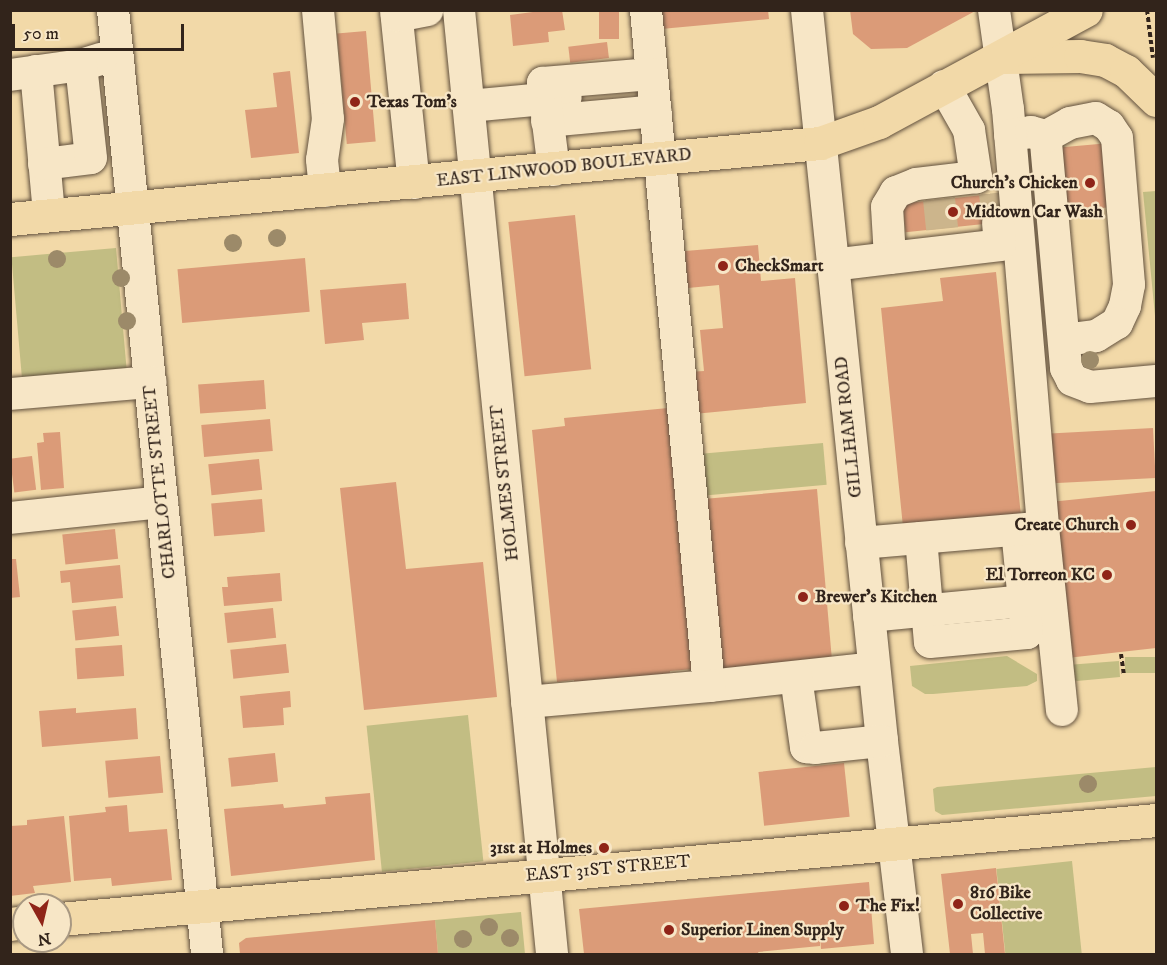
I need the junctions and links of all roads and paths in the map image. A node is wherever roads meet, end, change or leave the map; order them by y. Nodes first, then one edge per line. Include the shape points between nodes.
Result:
1 (113, 10) edge
2 (318, 10) edge
3 (459, 10) edge
4 (646, 10) edge
5 (807, 10) edge
6 (994, 10) edge
7 (1086, 10) edge
8 (1147, 10) edge
9 (406, 12) edge
10 (118, 54) junction
11 (1000, 57) junction
12 (81, 65) junction
13 (1154, 68) dead end
14 (23, 73) edge
15 (944, 86) junction
16 (654, 92) junction
17 (1156, 100) edge
18 (469, 106) junction
19 (546, 110) junction
20 (1010, 135) junction
21 (1043, 138) junction
22 (820, 143) junction
23 (661, 159) junction
24 (44, 164) junction
25 (554, 170) junction
26 (476, 177) junction
27 (414, 183) junction
28 (325, 190) junction
29 (133, 208) junction
30 (955, 213) junction
31 (49, 215) junction
32 (10, 219) edge
33 (890, 258) junction
34 (832, 265) junction
35 (1064, 340) junction
36 (1156, 381) edge
37 (150, 382) junction
38 (10, 394) edge
39 (162, 502) junction
40 (10, 518) edge
41 (1030, 529) junction
42 (921, 538) junction
43 (861, 543) junction
44 (1037, 599) junction
45 (928, 610) junction
46 (869, 616) junction
47 (1121, 654) dead end
48 (874, 668) junction
49 (796, 676) junction
50 (1124, 676) dead end
51 (709, 686) junction
52 (527, 702) junction
53 (1062, 710) dead end
54 (882, 741) junction
55 (1156, 820) edge
56 (893, 843) junction
57 (543, 875) junction
58 (202, 906) junction
59 (72, 918) edge
60 (207, 954) edge
61 (552, 954) edge
62 (907, 954) edge

1 - 10 street, CHARLOTTE STREET
2 - 28 street via 328,119 322,160
3 - 18 street, HOLMES STREET
4 - 16 street
5 - 22 street, GILLHAM ROAD
6 - 11 street
7 - 11 main road, EAST LINWOOD BOULEVARD
8 - 13 path
9 - 27 street
10 - 12 street
10 - 29 street, CHARLOTTE STREET
11 - 15 main road, EAST LINWOOD BOULEVARD
11 - 17 main road via 1080,56 1106,60 1126,71
11 - 20 street
12 - 14 street
12 - 24 street via 91,158
14 - 24 street
15 - 22 main road, EAST LINWOOD BOULEVARD via 879,122
15 - 30 street via 969,130
16 - 19 street via 543,83
16 - 23 street
18 - 19 street
18 - 26 street, HOLMES STREET
19 - 25 street
20 - 21 street via 1031,132
20 - 41 street
21 - 35 street
21 - 35 street via 1070,123 1096,118 1109,126 1117,138 1130,285 1125,306 1117,323 1096,336
22 - 23 main road, EAST LINWOOD BOULEVARD
22 - 34 street, GILLHAM ROAD
23 - 25 main road, EAST LINWOOD BOULEVARD
23 - 51 street
24 - 31 street
25 - 26 main road, EAST LINWOOD BOULEVARD
26 - 27 main road, EAST LINWOOD BOULEVARD
26 - 52 street, HOLMES STREET
27 - 28 main road, EAST LINWOOD BOULEVARD
28 - 29 main road, EAST LINWOOD BOULEVARD
29 - 31 main road, EAST LINWOOD BOULEVARD
29 - 37 street, CHARLOTTE STREET
30 - 33 street
30 - 33 street via 896,192 886,207
31 - 32 main road, EAST LINWOOD BOULEVARD
33 - 34 street
34 - 43 street, GILLHAM ROAD
35 - 36 street via 1066,368 1072,380 1090,387
37 - 38 street
37 - 39 street, CHARLOTTE STREET
39 - 40 street
39 - 58 street, CHARLOTTE STREET
41 - 42 street
41 - 44 street
42 - 43 street
42 - 45 street
43 - 46 street, GILLHAM ROAD
44 - 45 street
44 - 53 street
45 - 46 street
46 - 48 street, GILLHAM ROAD
47 - 50 path
48 - 49 street
48 - 54 street, GILLHAM ROAD
49 - 51 street
49 - 54 street via 806,747
51 - 52 street
52 - 57 street, HOLMES STREET
54 - 56 street, GILLHAM ROAD
55 - 56 main road, EAST 31ST STREET
56 - 57 main road, EAST 31ST STREET
56 - 62 street, GILLHAM ROAD
57 - 58 main road, EAST 31ST STREET
57 - 61 street, HOLMES STREET
58 - 59 main road, EAST 31ST STREET
58 - 60 street, CHARLOTTE STREET

